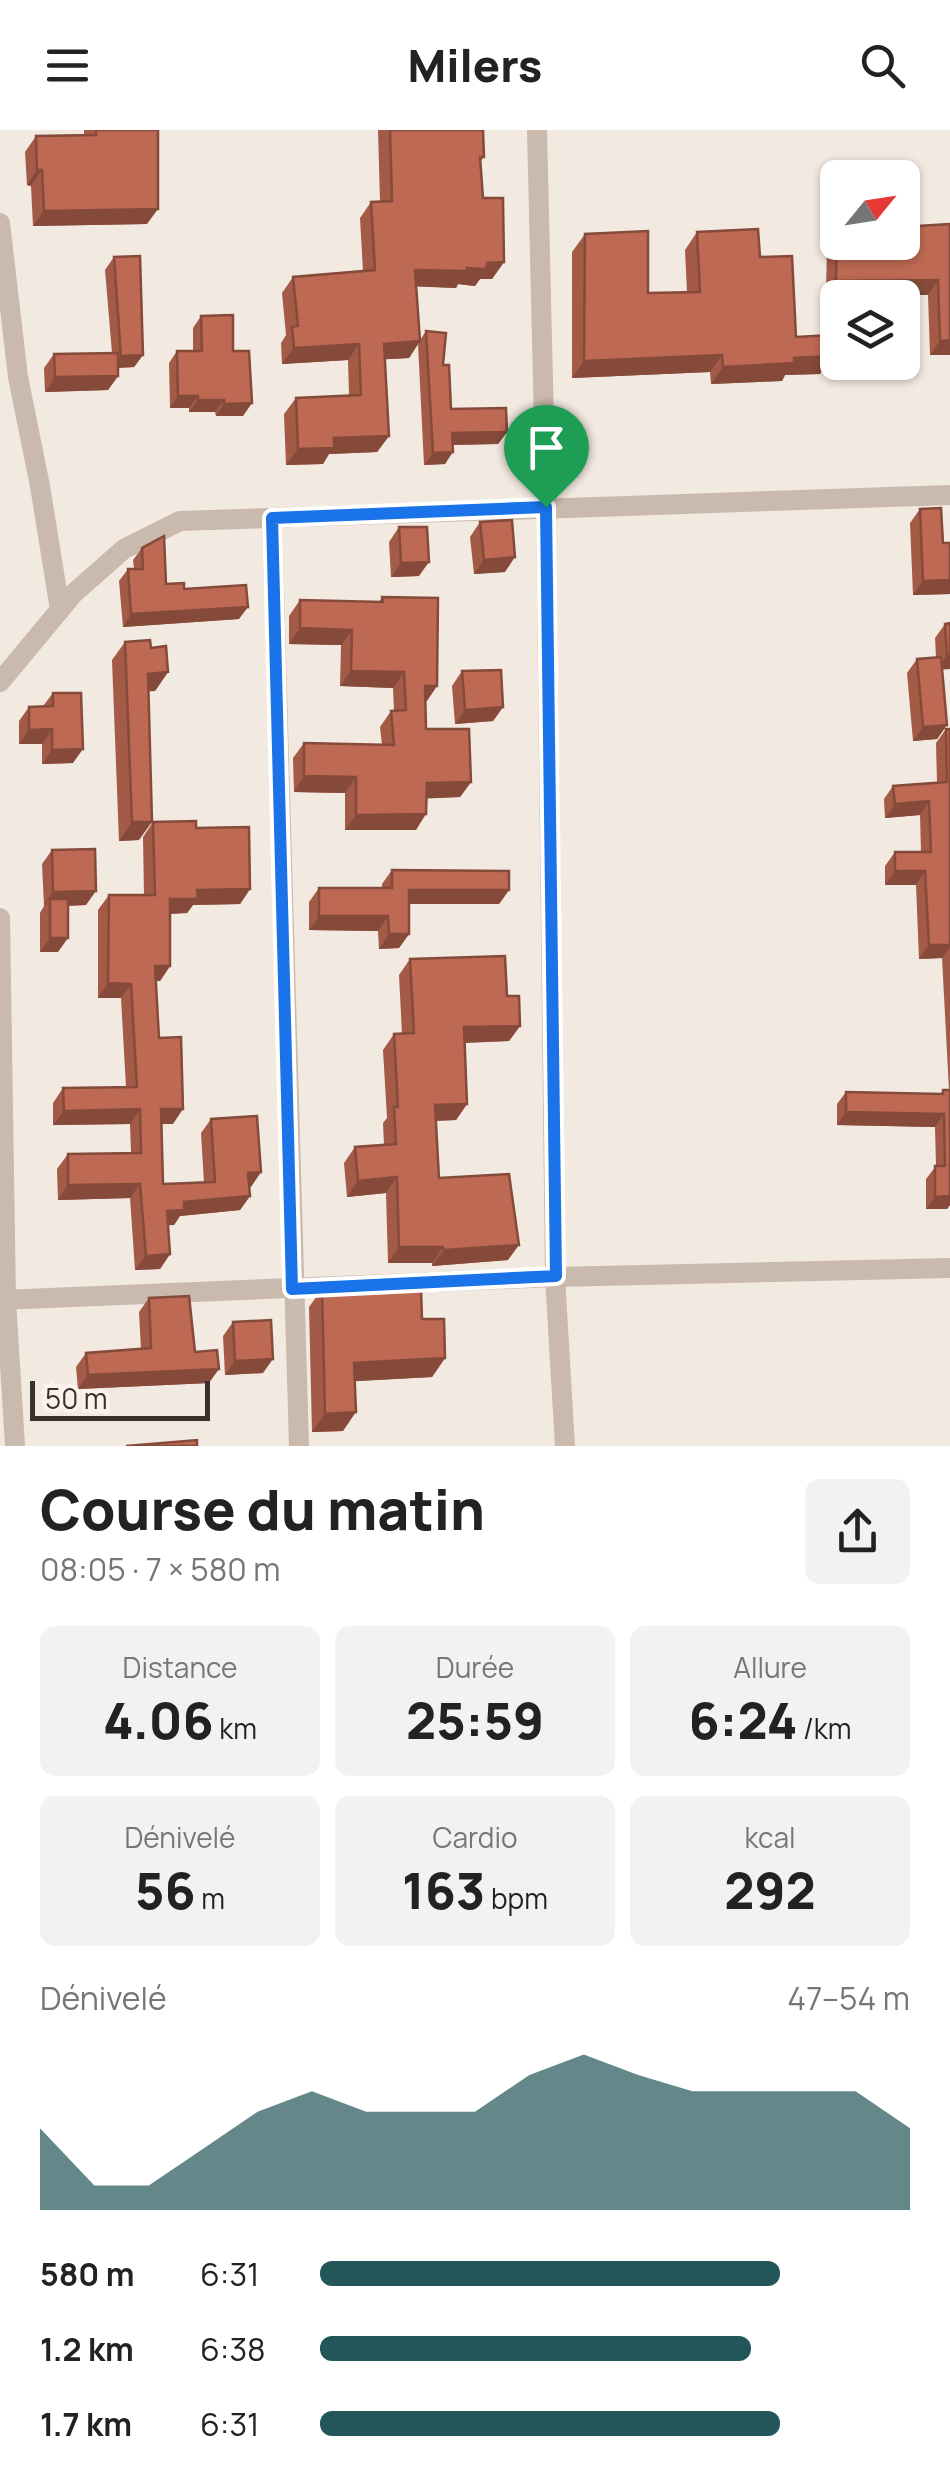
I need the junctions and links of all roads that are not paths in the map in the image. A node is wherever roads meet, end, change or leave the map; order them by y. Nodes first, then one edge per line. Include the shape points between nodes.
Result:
1 (537, 130) edge
2 (0, 223) edge
3 (950, 495) edge
4 (546, 507) junction
5 (272, 518) junction
6 (60, 610) junction
7 (0, 682) edge
8 (0, 918) edge
9 (950, 1268) edge
10 (556, 1276) junction
11 (292, 1289) junction
12 (3, 1300) edge
13 (15, 1446) edge
14 (299, 1446) edge
15 (565, 1446) edge

1 - 4 street
2 - 6 street via 18,377
3 - 4 street
4 - 5 street
4 - 10 street
5 - 6 street via 180,521 124,549
5 - 11 street
6 - 7 street
8 - 12 street
9 - 10 street
10 - 11 street
10 - 15 street
11 - 12 street
11 - 14 street
12 - 13 street

